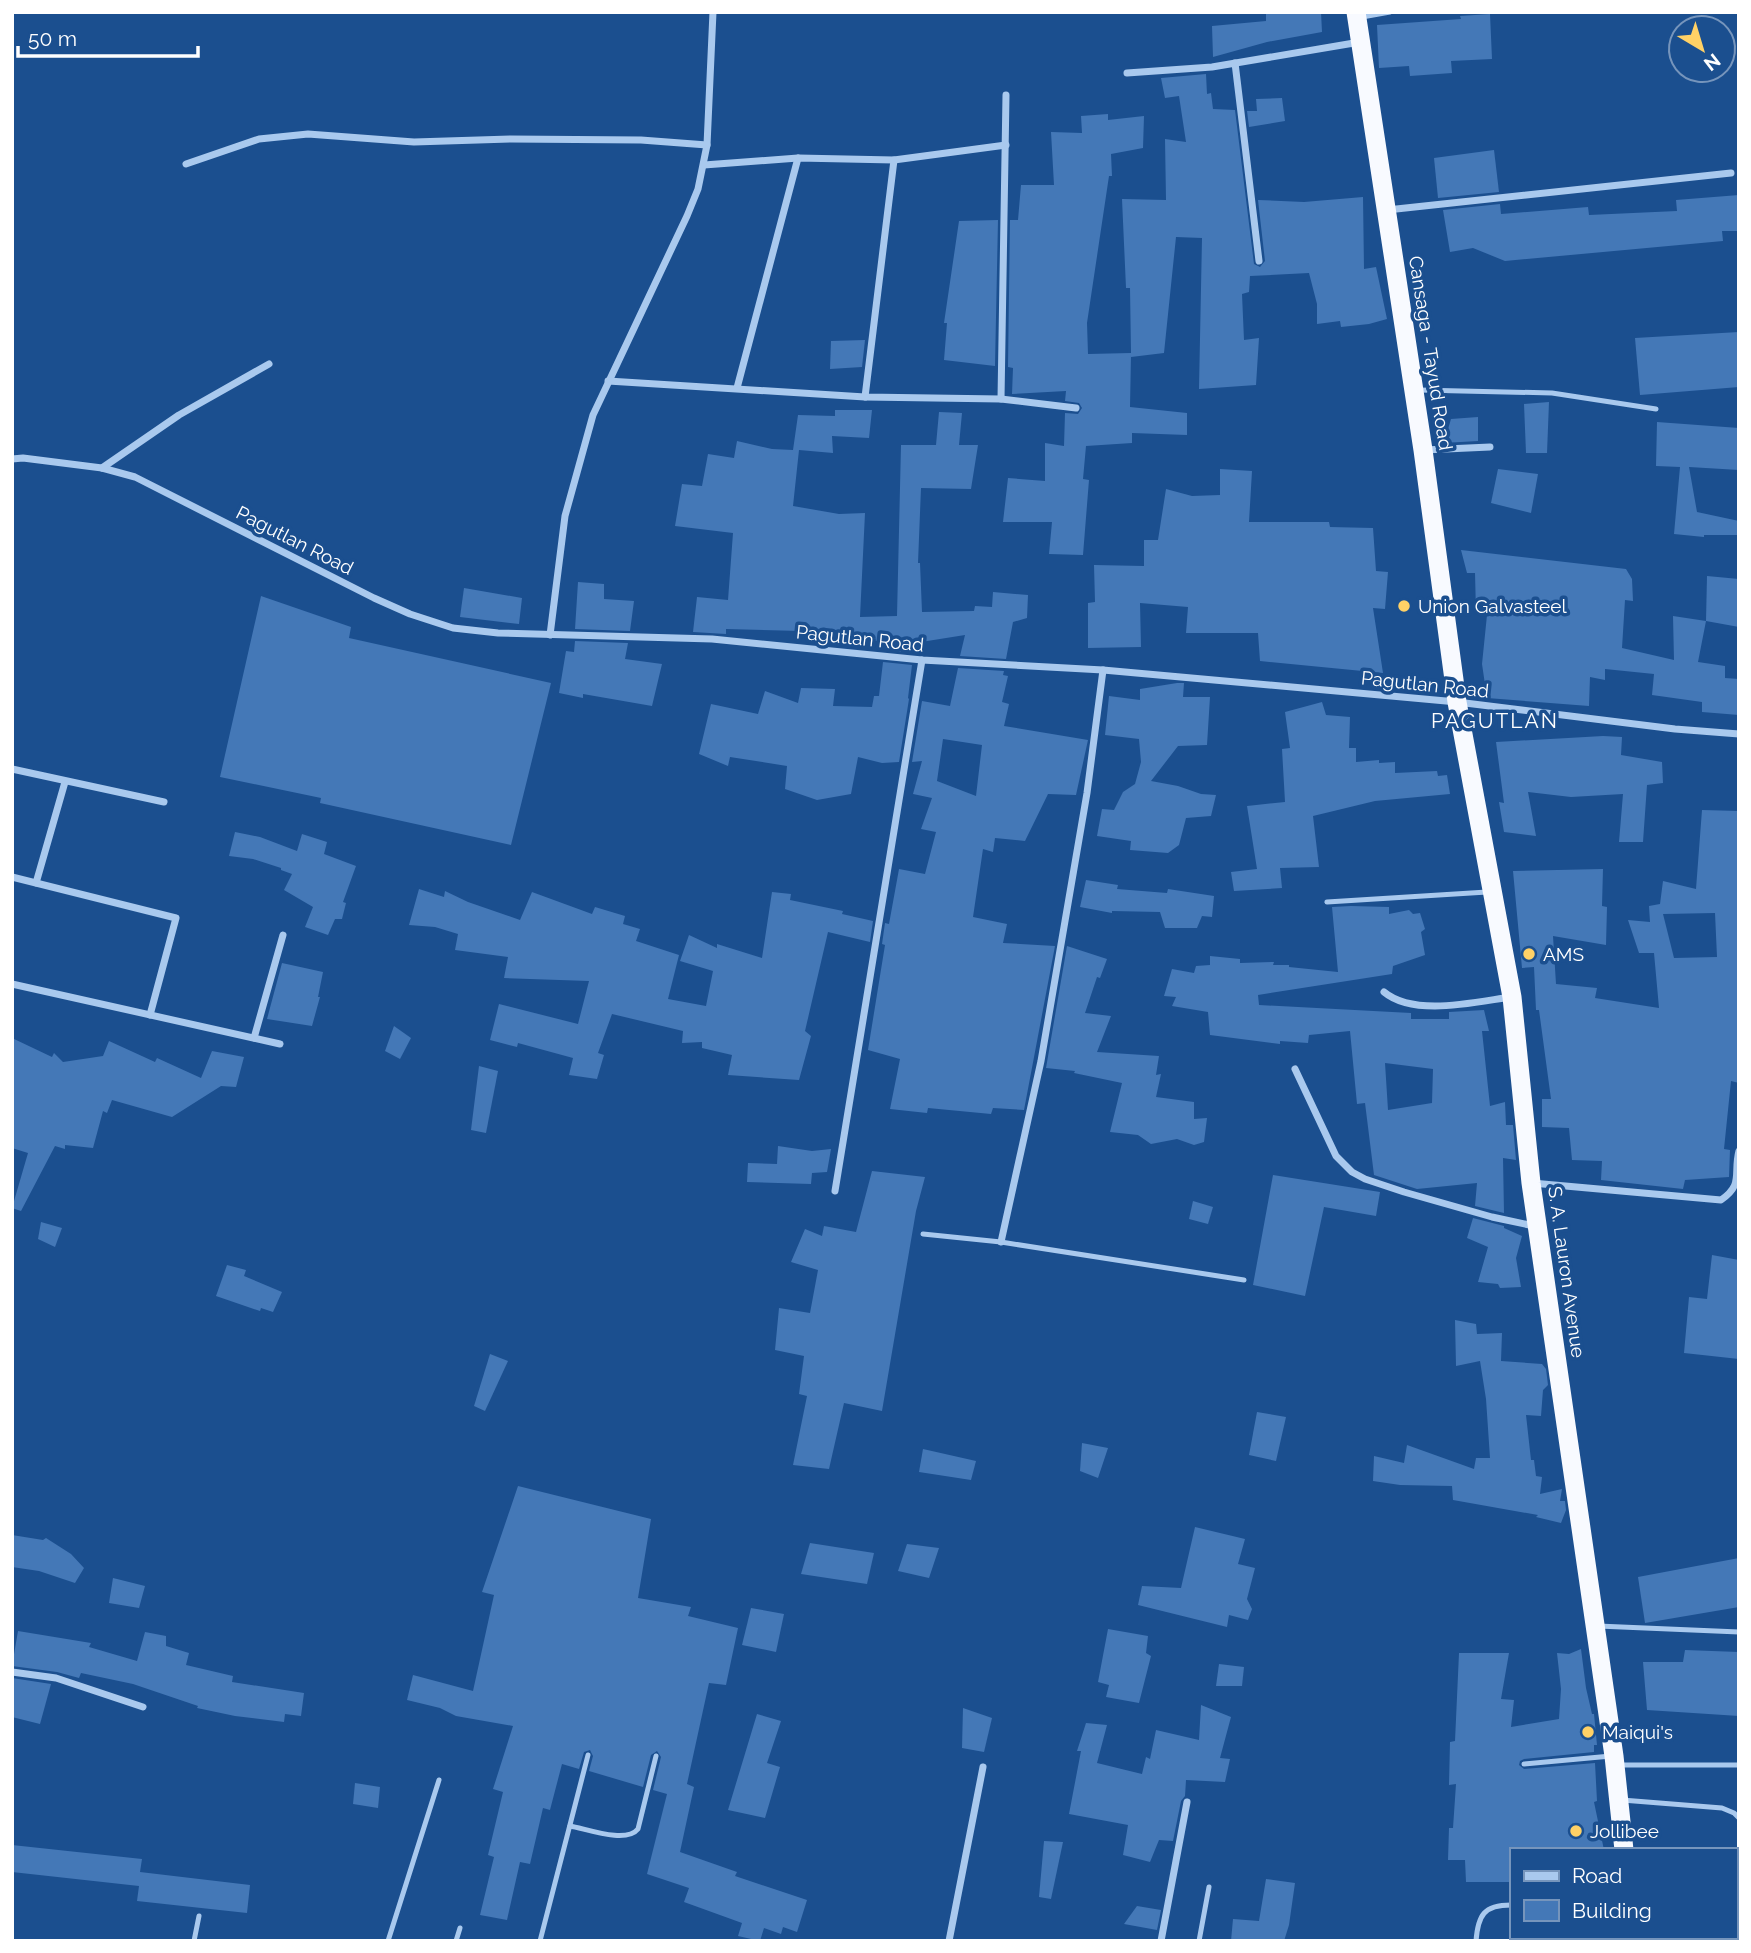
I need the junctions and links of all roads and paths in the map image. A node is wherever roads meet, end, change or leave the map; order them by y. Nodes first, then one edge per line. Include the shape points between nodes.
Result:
1 (713, 12) edge
2 (1390, 12) edge
3 (1357, 15) edge
4 (1360, 42) junction
5 (1235, 63) junction
6 (1127, 73) dead end
7 (1006, 95) dead end
8 (707, 145) junction
9 (1006, 145) junction
10 (799, 158) junction
11 (894, 160) junction
12 (186, 164) dead end
13 (704, 165) junction
14 (1731, 173) dead end
15 (1387, 210) junction
16 (1259, 261) dead end
17 (269, 364) dead end
18 (608, 381) junction
19 (737, 388) junction
20 (1414, 390) junction
21 (866, 397) junction
22 (1001, 399) junction
23 (1076, 408) dead end
24 (1656, 409) dead end
25 (1490, 447) dead end
26 (1423, 450) junction
27 (12, 459) edge
28 (102, 468) junction
29 (550, 635) junction
30 (922, 660) junction
31 (1103, 670) junction
32 (1457, 702) junction
33 (1739, 734) edge
34 (12, 769) edge
35 (65, 782) junction
36 (164, 802) dead end
37 (12, 877) edge
38 (36, 883) junction
39 (1493, 891) junction
40 (1326, 902) dead end
41 (283, 935) dead end
42 (12, 984) edge
43 (1384, 992) dead end
44 (1512, 997) junction
45 (150, 1015) junction
46 (254, 1038) junction
47 (280, 1044) dead end
48 (1295, 1069) dead end
49 (1739, 1151) edge
50 (1738, 1172) edge
51 (1531, 1183) junction
52 (835, 1191) dead end
53 (1538, 1227) junction
54 (923, 1234) dead end
55 (1001, 1242) junction
56 (1244, 1280) dead end
57 (1595, 1626) junction
58 (1739, 1632) edge
59 (12, 1672) edge
60 (143, 1707) dead end
61 (588, 1755) dead end
62 (656, 1756) dead end
63 (1615, 1760) junction
64 (1524, 1765) dead end
65 (1739, 1765) edge
66 (983, 1767) dead end
67 (439, 1780) dead end
68 (1619, 1799) junction
69 (1187, 1802) dead end
70 (1739, 1818) edge
71 (570, 1826) junction
72 (1624, 1848) edge
73 (1209, 1887) dead end
74 (1510, 1905) edge
75 (199, 1916) dead end
76 (460, 1928) dead end
77 (194, 1941) edge
78 (388, 1941) edge
79 (456, 1941) edge
80 (540, 1941) edge
81 (949, 1941) edge
82 (1161, 1941) edge
83 (1199, 1941) edge
84 (1476, 1941) edge

1 - 8 street
2 - 3 lane
3 - 4 highway, Cansaga - Tayud Road
4 - 5 street
4 - 15 highway, Cansaga - Tayud Road
5 - 6 street
5 - 16 street
7 - 9 street
8 - 12 street via 640,140 414,142 309,134 259,139
8 - 13 street
9 - 11 street
9 - 22 street
10 - 11 street
10 - 13 street
10 - 19 street
11 - 21 street
13 - 18 street via 687,216
14 - 15 street
15 - 20 highway, Cansaga - Tayud Road
17 - 28 street via 180,415
18 - 19 street
18 - 29 street via 593,415 565,516
19 - 21 street
20 - 24 lane via 1552,393
20 - 26 highway, Cansaga - Tayud Road
21 - 22 street
22 - 23 street
25 - 26 street
26 - 32 highway, Cansaga - Tayud Road
27 - 28 street, Pagutlan Road
28 - 29 street, Pagutlan Road via 135,477 410,614 453,628
29 - 30 street, Pagutlan Road via 712,639
30 - 31 street, Pagutlan Road
30 - 52 street
31 - 32 street, Pagutlan Road
31 - 55 street via 1041,1061
32 - 33 street, Pagutlan Road
32 - 39 highway, S. A. Lauron Avenue
34 - 35 street
35 - 36 street
35 - 38 street
37 - 38 street
38 - 45 street via 176,918
39 - 40 lane
39 - 44 highway, S. A. Lauron Avenue
41 - 46 street
42 - 45 street
43 - 44 street via 1394,1000 1449,1006
44 - 51 highway, S. A. Lauron Avenue
45 - 46 street
46 - 47 street
48 - 53 street via 1336,1156 1352,1172 1404,1192
49 - 50 street
50 - 51 street via 1733,1192 1721,1200
51 - 53 highway, S. A. Lauron Avenue
53 - 57 highway, S. A. Lauron Avenue
54 - 55 lane
55 - 56 lane
57 - 58 lane
57 - 63 highway, S. A. Lauron Avenue
59 - 60 street via 56,1678
61 - 71 lane
62 - 71 lane via 634,1834 623,1837
63 - 64 lane
63 - 65 lane
63 - 68 highway, S. A. Lauron Avenue
66 - 81 street
67 - 78 lane
68 - 70 lane via 1722,1808
68 - 72 highway, S. A. Lauron Avenue
69 - 82 street
71 - 80 lane
73 - 83 lane
74 - 84 lane via 1487,1910 1480,1919
75 - 77 lane
76 - 79 lane

